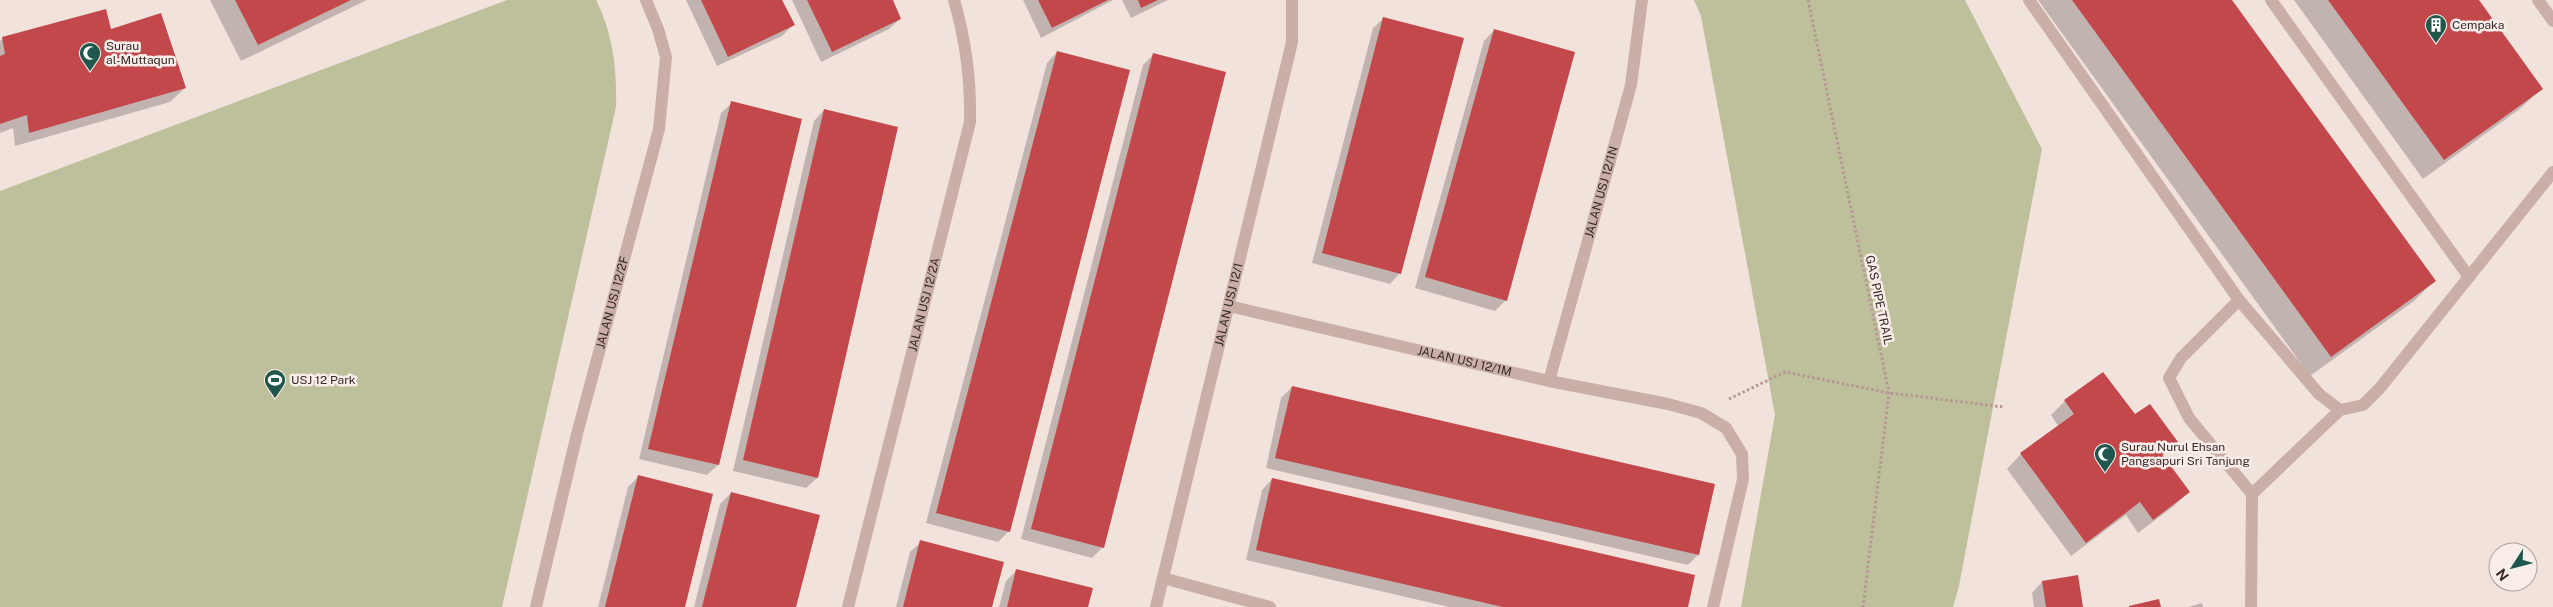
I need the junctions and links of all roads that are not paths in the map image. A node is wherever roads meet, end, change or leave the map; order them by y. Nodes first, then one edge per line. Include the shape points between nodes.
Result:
1 (646, 0) edge
2 (954, 0) edge
3 (1292, 0) edge
4 (1642, 0) edge
5 (2029, 0) edge
6 (2272, 0) edge
7 (2538, 0) edge
8 (2553, 21) edge
9 (2553, 172) edge
10 (2469, 277) junction
11 (2238, 300) junction
12 (1229, 306) junction
13 (1549, 381) junction
14 (2340, 410) junction
15 (2252, 494) junction
16 (1163, 578) junction
17 (536, 607) edge
18 (848, 607) edge
19 (1156, 607) edge
20 (1270, 607) edge
21 (1713, 607) edge
22 (2251, 607) edge

1 - 17 street, JALAN USJ 12/2F via 666,57 659,129 577,434
2 - 18 street, JALAN USJ 12/2A via 965,41 971,84 970,122
3 - 12 street, JALAN USJ 12/1 via 1292,42
4 - 13 street, JALAN USJ 12/1N via 1631,85
5 - 11 street
6 - 10 street
7 - 8 street
9 - 10 street
10 - 14 street via 2380,388 2363,404
11 - 14 street via 2319,394
11 - 15 street via 2182,358 2169,378 2190,418
12 - 13 street, JALAN USJ 12/1M
12 - 16 street, JALAN USJ 12/1
13 - 21 street, JALAN USJ 12/1M via 1701,413 1726,428 1742,454 1742,487
14 - 15 street
15 - 22 street
16 - 19 street, JALAN USJ 12/1
16 - 20 street

